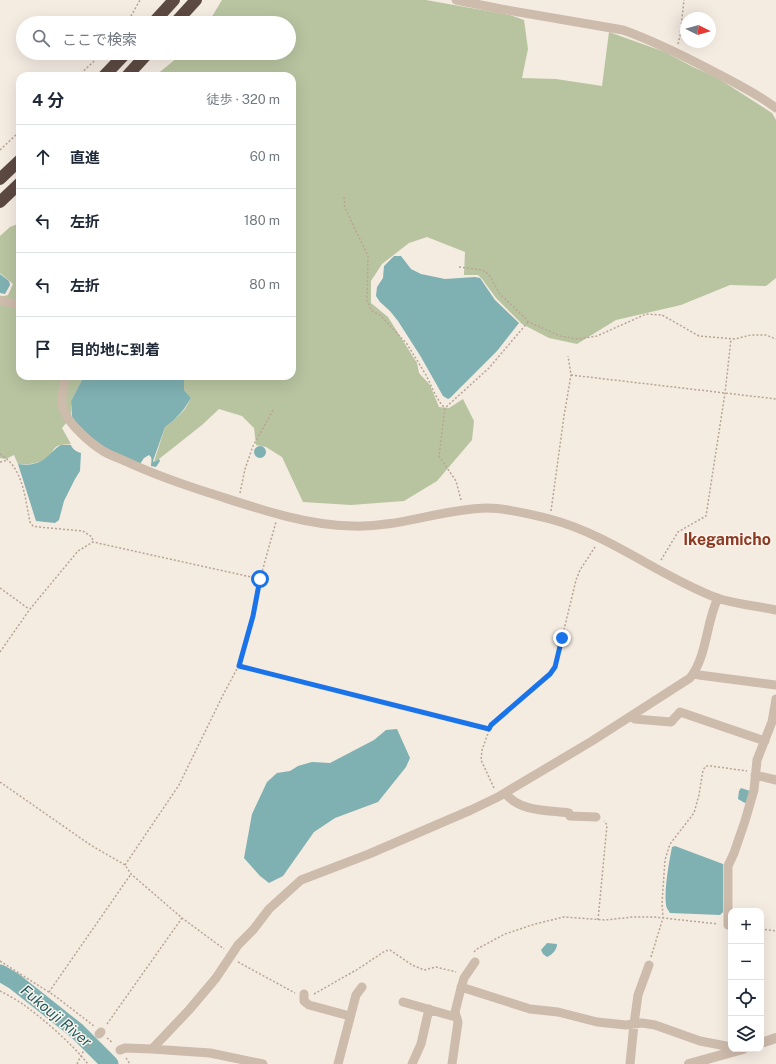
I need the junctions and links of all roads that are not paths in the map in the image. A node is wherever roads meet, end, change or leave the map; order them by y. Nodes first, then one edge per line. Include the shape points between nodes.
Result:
1 (174, 0) edge
2 (196, 0) edge
3 (456, 0) edge
4 (159, 16) edge
5 (182, 16) edge
6 (119, 60) edge
7 (142, 60) edge
8 (108, 72) edge
9 (131, 72) edge
10 (776, 108) edge
11 (16, 164) edge
12 (0, 179) edge
13 (16, 187) edge
14 (0, 202) edge
15 (0, 300) edge
16 (16, 304) edge
17 (65, 380) edge
18 (718, 598) junction
19 (776, 610) edge
20 (694, 673) junction
21 (776, 685) edge
22 (776, 699) edge
23 (632, 716) junction
24 (774, 725) edge
25 (765, 741) junction
26 (755, 774) junction
27 (776, 780) edge
28 (501, 795) junction
29 (596, 818) road end
30 (728, 908) edge
31 (474, 958) road end
32 (649, 965) road end
33 (362, 987) dead end
34 (461, 987) junction
35 (304, 994) road end
36 (403, 1002) dead end
37 (429, 1010) junction
38 (455, 1015) junction
39 (350, 1016) junction
40 (634, 1024) junction
41 (776, 1038) edge
42 (764, 1042) edge
43 (728, 1047) edge
44 (152, 1049) junction
45 (120, 1050) road end
46 (728, 1052) edge
47 (263, 1064) edge
48 (338, 1064) edge
49 (412, 1064) edge
50 (452, 1064) edge
51 (630, 1064) edge
52 (689, 1064) edge

1 - 4 highway
2 - 5 highway
3 - 10 street via 623,30 676,52
6 - 8 highway
7 - 9 highway
11 - 12 highway
13 - 14 highway
15 - 16 street
17 - 18 street via 62,409 85,437 103,451 187,487 278,515 318,524 394,524 463,510 488,508 550,519 601,539
18 - 19 street
18 - 20 street
20 - 21 street
20 - 23 street
22 - 24 street
23 - 25 street via 635,719 671,722 680,712
23 - 28 street
24 - 25 street
25 - 26 street via 757,760
26 - 27 street
26 - 30 street via 754,790 745,822 728,866
28 - 29 street via 528,808
28 - 44 street via 376,851 301,880 269,909 238,944 216,978
31 - 34 street
32 - 40 street via 638,995
33 - 39 street via 356,995
34 - 38 street
34 - 40 street via 530,1009 558,1012 597,1022
35 - 39 street via 304,1001 310,1005
36 - 37 street
37 - 38 street
37 - 49 street via 421,1044
38 - 50 street via 458,1022
39 - 48 street
40 - 43 street via 655,1025 700,1041
40 - 51 street
41 - 42 street
44 - 45 street
44 - 47 street via 210,1053
46 - 52 street

